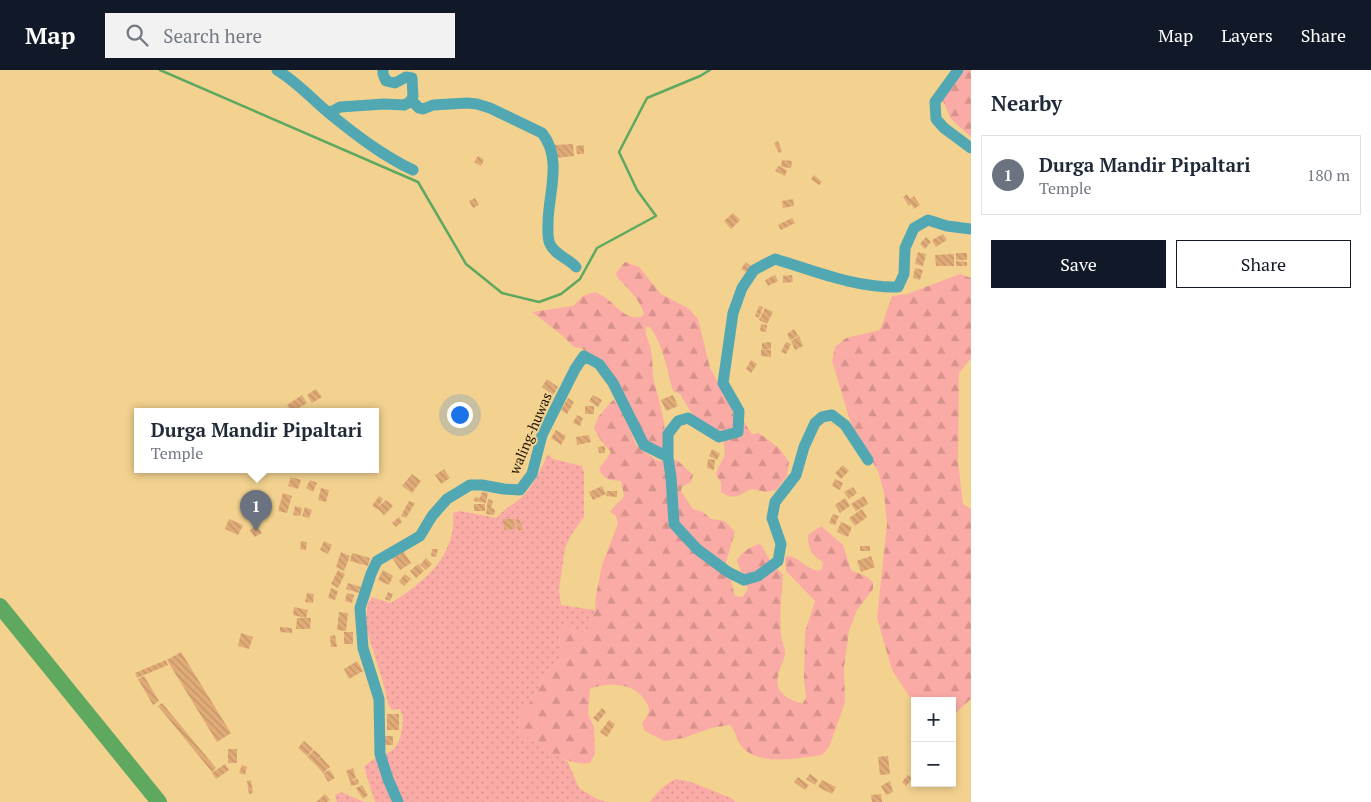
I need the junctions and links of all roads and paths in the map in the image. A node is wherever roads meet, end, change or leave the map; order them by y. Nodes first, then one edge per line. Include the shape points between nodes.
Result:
1 (277, 70) edge
2 (383, 70) edge
3 (958, 70) edge
4 (411, 100) junction
5 (329, 113) junction
6 (971, 148) edge
7 (413, 170) dead end
8 (971, 229) edge
9 (576, 267) dead end
10 (668, 457) junction
11 (868, 460) dead end
12 (398, 802) edge

1 - 5 street
2 - 4 street via 386,81 395,83 406,77 412,78
3 - 6 street via 935,102 936,118
4 - 5 street via 404,106 340,107
4 - 9 street via 423,109 433,105 467,103 490,108 542,133 554,160 548,213 550,246
5 - 7 street via 380,152
8 - 10 street via 928,220 914,228 905,248 904,274 898,287 879,288 856,283 775,259 754,270 742,288 733,314 723,383 739,411 738,432 719,437 688,418 678,420 668,434
10 - 11 street via 674,524 697,549 744,580 758,576 778,561 781,544 772,518 775,502 796,475 804,447 822,417 832,415 845,425
10 - 12 street, waling-huwas via 644,445 613,383 599,364 584,356 574,369 542,435 532,474 520,490 470,485 447,499 420,536 377,561 360,608 363,648 379,699 380,754

